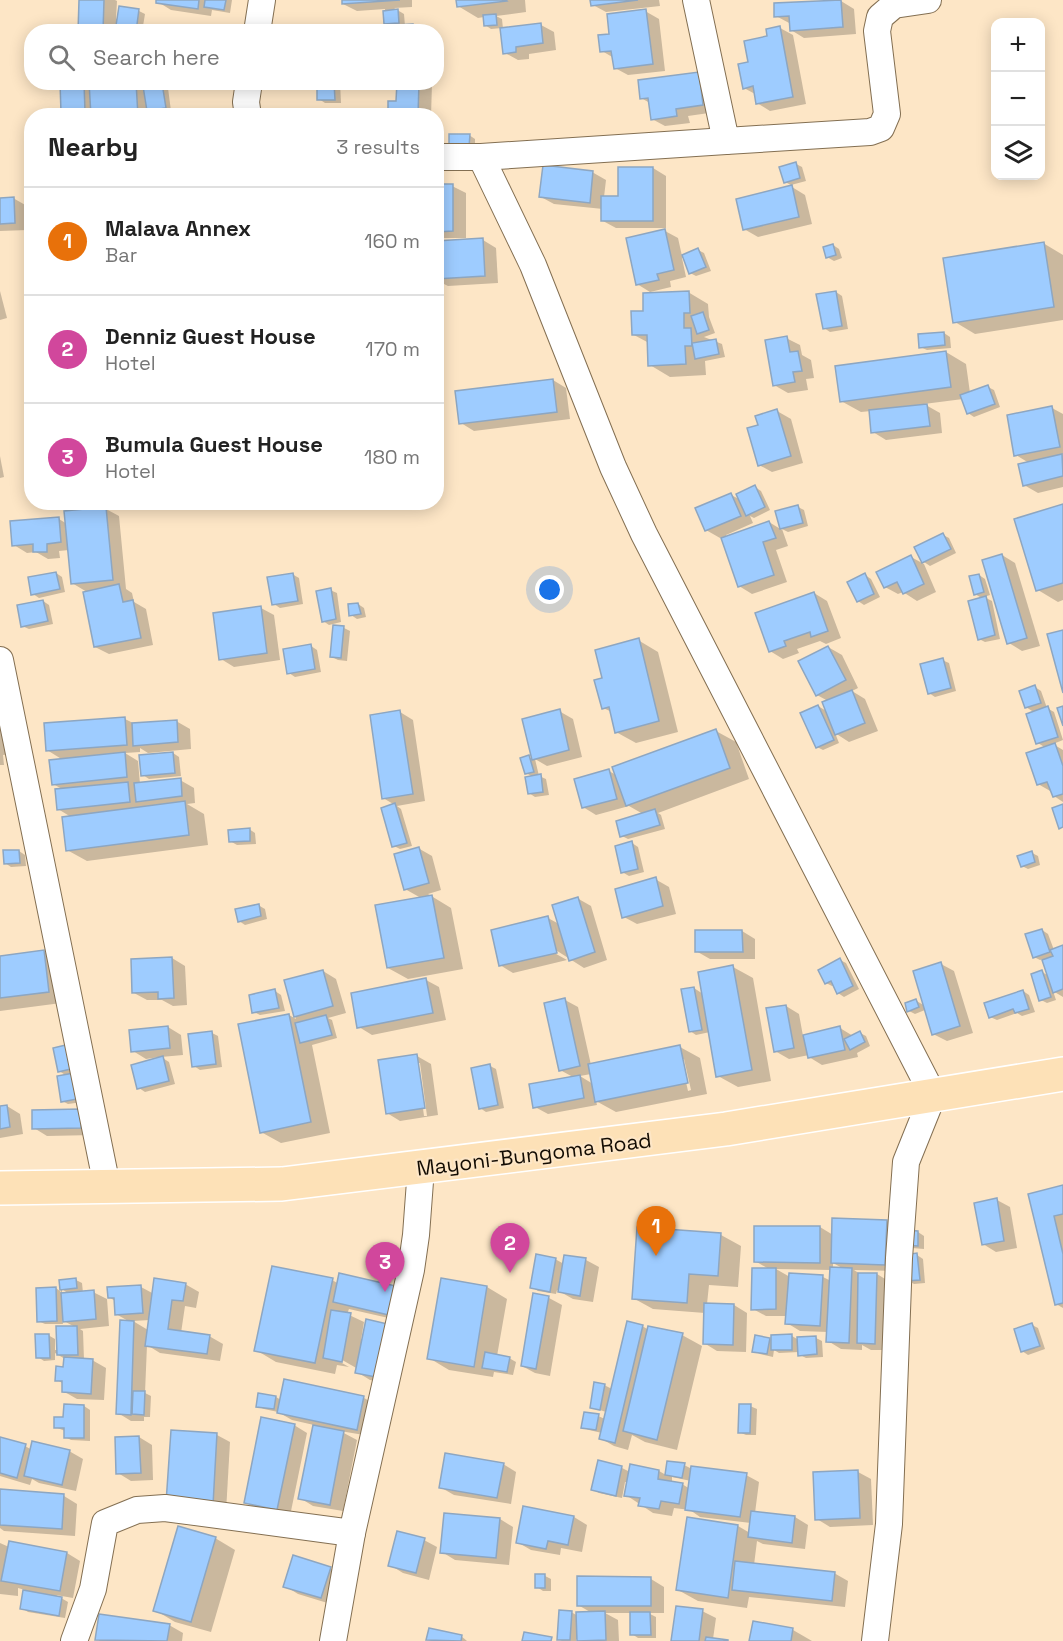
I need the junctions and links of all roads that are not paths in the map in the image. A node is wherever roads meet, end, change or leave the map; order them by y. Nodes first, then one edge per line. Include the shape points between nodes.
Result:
1 (262, 0) edge
2 (696, 0) edge
3 (928, 0) edge
4 (258, 24) edge
5 (248, 90) edge
6 (247, 108) edge
7 (726, 141) junction
8 (444, 157) edge
9 (481, 157) junction
10 (0, 660) edge
11 (1063, 1074) edge
12 (933, 1095) junction
13 (421, 1168) junction
14 (107, 1186) junction
15 (0, 1188) edge
16 (352, 1533) junction
17 (74, 1641) edge
18 (333, 1641) edge
19 (875, 1641) edge

1 - 4 street
2 - 7 street
3 - 7 street via 894,6 880,17 877,31 887,108 880,128 870,132
5 - 6 street
7 - 9 street
8 - 9 street
9 - 12 street via 533,265 613,467 644,534
10 - 14 street
11 - 12 main road, Mayoni-Bungoma Road
12 - 13 main road, Mayoni-Bungoma Road via 726,1129
12 - 19 street via 906,1162 889,1524
13 - 14 main road, Mayoni-Bungoma Road via 282,1184
13 - 16 street via 411,1269
14 - 15 main road, Mayoni-Bungoma Road
16 - 17 street via 165,1508 137,1510 105,1523 93,1589
16 - 18 street

